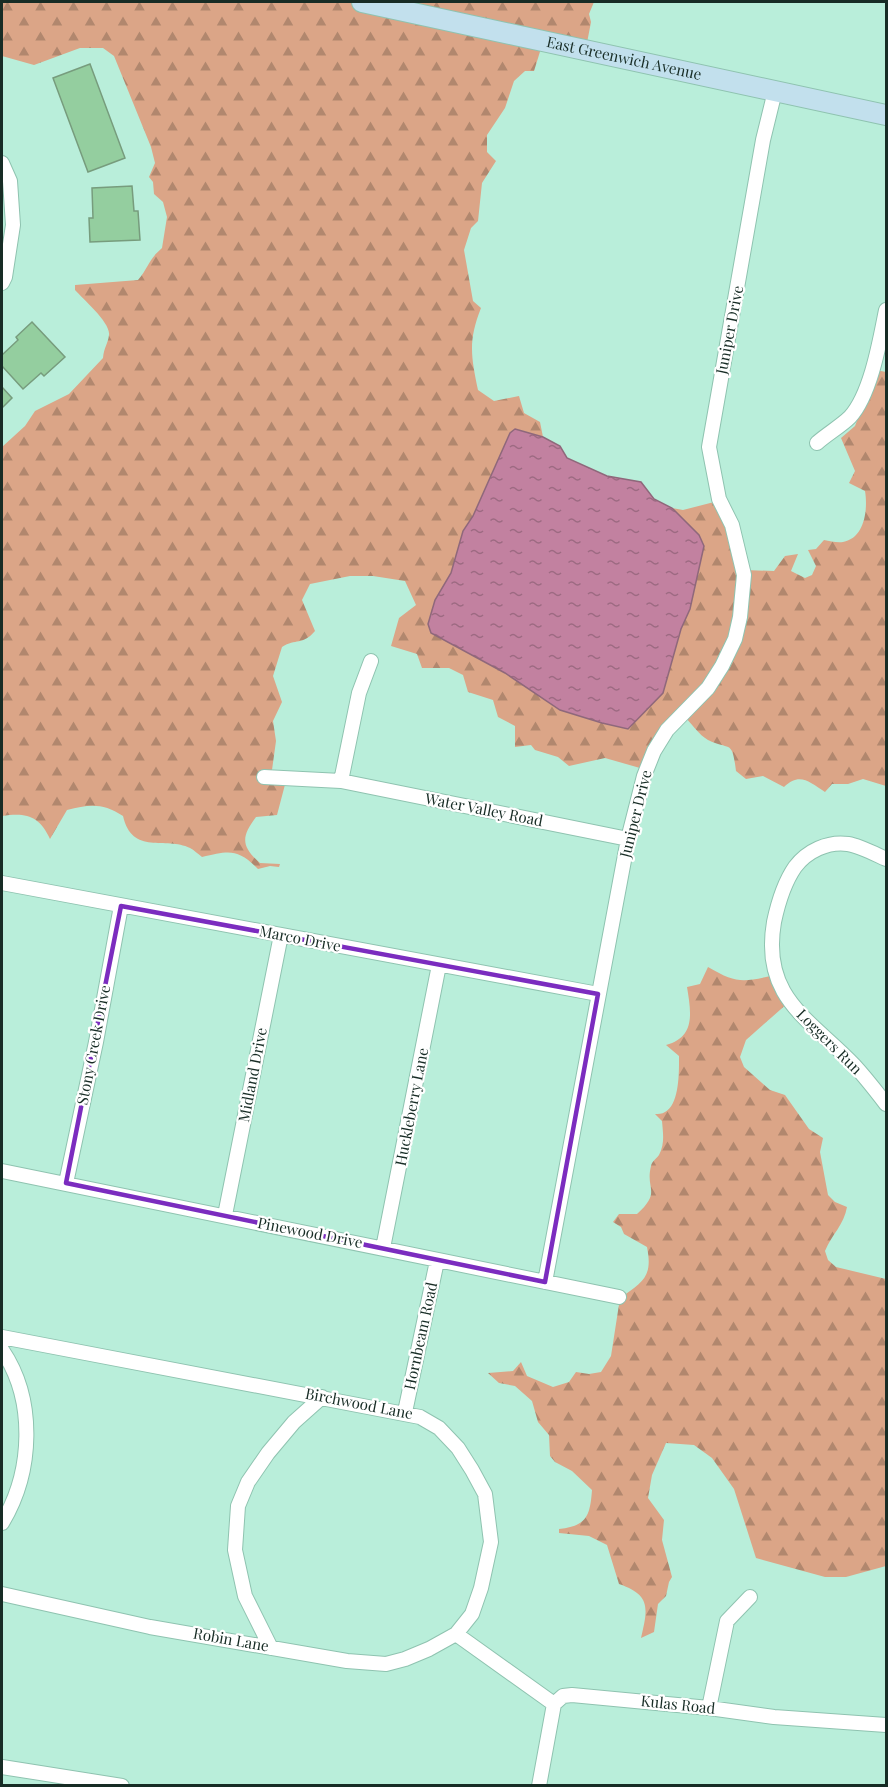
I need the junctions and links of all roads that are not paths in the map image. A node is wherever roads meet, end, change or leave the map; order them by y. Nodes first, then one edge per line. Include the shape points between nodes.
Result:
1 (362, 2) edge
2 (775, 91) junction
3 (886, 115) edge
4 (2, 163) edge
5 (2, 283) edge
6 (886, 310) edge
7 (817, 443) dead end
8 (371, 661) dead end
9 (264, 777) dead end
10 (341, 781) junction
11 (628, 839) junction
12 (886, 859) edge
13 (2, 883) edge
14 (121, 906) junction
15 (281, 935) junction
16 (439, 965) junction
17 (598, 994) junction
18 (886, 1104) edge
19 (2, 1171) edge
20 (66, 1183) junction
21 (225, 1215) junction
22 (383, 1248) junction
23 (437, 1260) junction
24 (545, 1282) junction
25 (619, 1297) dead end
26 (2, 1337) edge
27 (2, 1350) edge
28 (322, 1397) junction
29 (405, 1412) junction
30 (2, 1523) edge
31 (2, 1594) edge
32 (750, 1597) dead end
33 (456, 1634) junction
34 (271, 1648) junction
35 (554, 1704) junction
36 (709, 1708) junction
37 (886, 1725) edge
38 (2, 1767) edge
39 (122, 1785) edge
40 (539, 1785) edge

1 - 2 street, East Greenwich Avenue
2 - 3 street, East Greenwich Avenue
2 - 11 street, Juniper Drive via 709,447 719,499 732,525 744,576 740,617 735,639 708,688 667,730 654,751
4 - 5 street via 10,181 13,225
6 - 7 street via 877,356 864,392 851,416
8 - 10 street via 358,693
9 - 10 street
10 - 11 street, Water Valley Road
11 - 17 street, Juniper Drive
12 - 18 street, Loggers Run via 848,844 812,851 796,866 783,891 773,928 772,954 777,980 787,998 854,1065
13 - 14 street, Marco Drive
14 - 15 street, Marco Drive
14 - 20 street, Stony Creek Drive
15 - 16 street, Marco Drive
15 - 21 street, Midland Drive
16 - 17 street, Marco Drive
16 - 22 street, Huckleberry Lane
17 - 24 street, Juniper Drive
19 - 20 street, Pinewood Drive
20 - 21 street, Pinewood Drive
21 - 22 street, Pinewood Drive
22 - 23 street, Pinewood Drive
23 - 24 street, Pinewood Drive
23 - 29 street, Hornbeam Road
24 - 25 street, Pinewood Drive
26 - 28 street, Birchwood Lane
27 - 30 street via 19,1383 26,1439 18,1490
28 - 29 street, Birchwood Lane
28 - 34 street via 268,1453 248,1482 238,1506 236,1550 245,1596
29 - 33 street, Birchwood Lane via 439,1428 458,1448 485,1494 491,1542 487,1565 472,1614
31 - 34 street, Robin Lane via 150,1627
32 - 36 street via 727,1621
33 - 34 street, Robin Lane via 386,1664
33 - 35 street
35 - 36 street, Kulas Road via 563,1696 572,1695
35 - 40 street
36 - 37 street, Kulas Road
38 - 39 street

